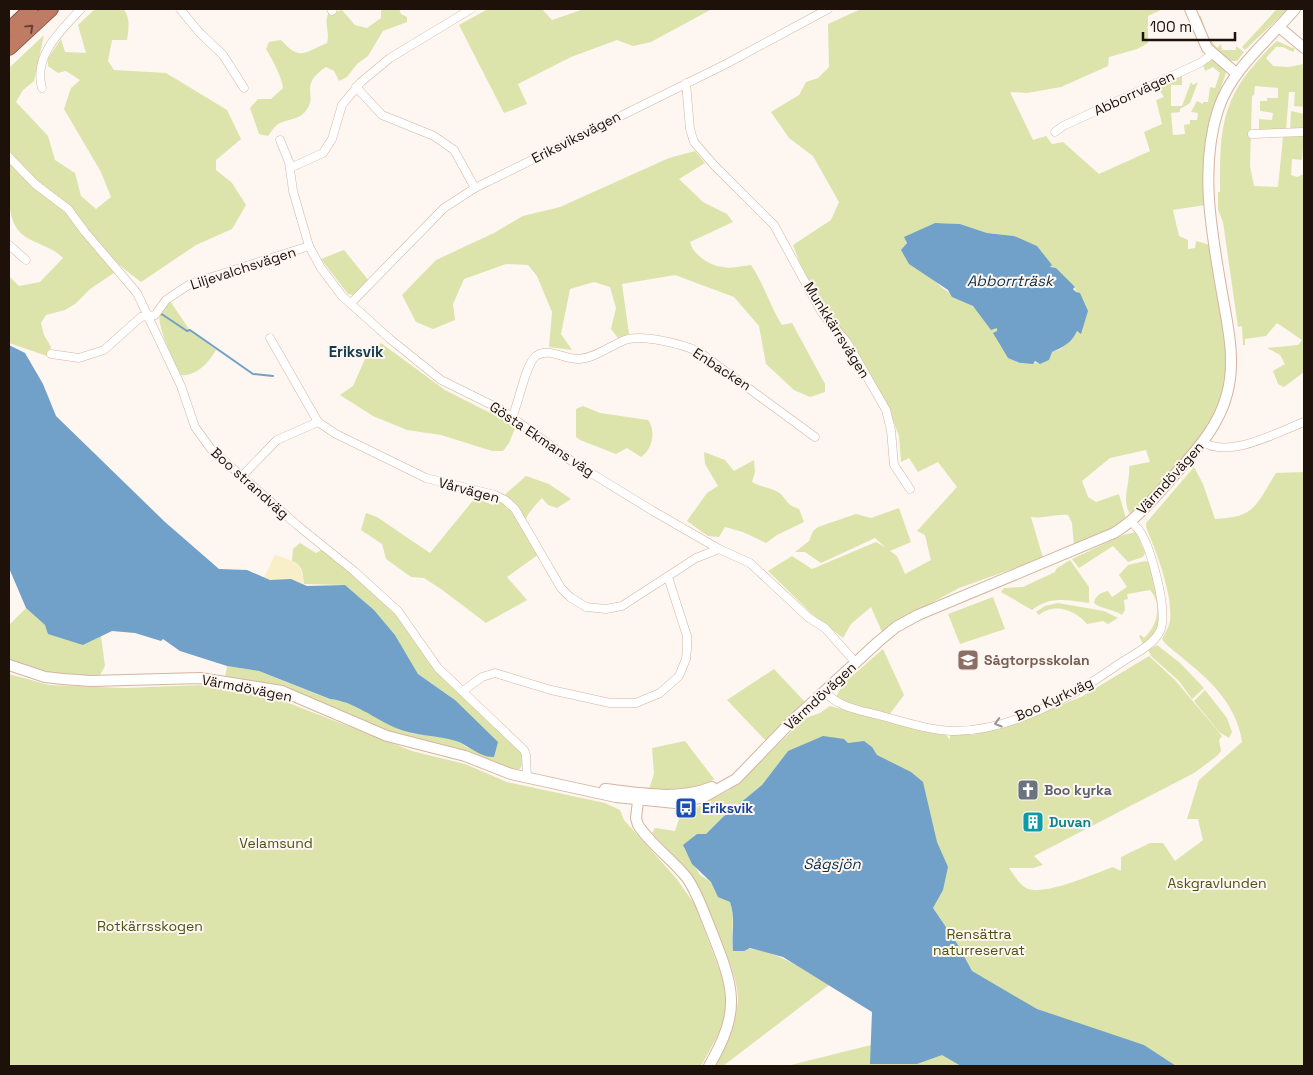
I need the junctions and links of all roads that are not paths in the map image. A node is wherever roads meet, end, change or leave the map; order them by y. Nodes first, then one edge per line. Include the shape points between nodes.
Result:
1 (32, 9) edge
2 (51, 9) edge
3 (81, 9) edge
4 (180, 9) edge
5 (471, 9) edge
6 (828, 9) edge
7 (1190, 9) edge
8 (1295, 9) edge
9 (1279, 27) junction
10 (9, 30) edge
11 (9, 48) edge
12 (1304, 48) edge
13 (1212, 54) junction
14 (1236, 73) junction
15 (686, 83) junction
16 (356, 87) junction
17 (42, 88) dead end
18 (244, 88) dead end
19 (1055, 132) dead end
20 (1304, 132) edge
21 (1252, 134) dead end
22 (280, 140) dead end
23 (9, 157) edge
24 (290, 168) junction
25 (475, 188) junction
26 (9, 245) edge
27 (310, 246) junction
28 (26, 260) dead end
29 (351, 304) junction
30 (149, 316) junction
31 (270, 338) dead end
32 (51, 354) dead end
33 (512, 417) junction
34 (318, 422) junction
35 (1304, 422) edge
36 (815, 437) dead end
37 (1203, 442) junction
38 (241, 477) junction
39 (910, 489) dead end
40 (1131, 521) junction
41 (719, 549) junction
42 (668, 577) junction
43 (856, 662) junction
44 (9, 665) edge
45 (463, 691) junction
46 (824, 692) junction
47 (530, 779) junction
48 (638, 797) junction
49 (709, 1066) edge

1 - 10 highway
11 -> 2 highway
3 - 17 street via 61,30 42,61 39,70
4 - 18 street via 223,55
5 - 16 street via 390,58
6 - 15 street, Eriksviksvägen
7 - 13 main road
8 - 9 main road, Värmdövägen
9 - 12 main road
9 - 14 main road, Värmdövägen
13 - 14 main road
13 - 19 street, Abborrvägen via 1200,63
14 - 37 main road, Värmdövägen via 1217,112 1208,173 1210,224 1230,345 1230,380 1222,409
15 - 25 street, Eriksviksvägen
15 - 39 street, Munkkärrsvägen via 694,142 774,225 822,312 847,342 886,410 894,465
16 - 24 street via 342,106 332,139 323,153
16 - 25 street via 382,115 448,145 459,157
20 - 21 street
22 - 24 street, Gösta Ekmans väg
23 - 30 street, Boo strandväg via 35,184 68,209 137,293
24 - 27 street, Gösta Ekmans väg via 293,191
25 - 29 street, Eriksviksvägen via 444,208
26 - 28 street
27 - 29 street, Gösta Ekmans väg via 326,276
27 - 30 street, Liljevalchsvägen via 198,280 174,293 159,311
29 - 33 street, Gösta Ekmans väg via 441,380
30 - 32 street, Liljevalchsvägen via 141,318 104,350 79,358
30 - 38 street, Boo strandväg via 181,386 195,427 211,450
31 - 34 street, Vårvägen
33 - 36 street, Enbacken via 530,362 538,355 548,353 580,359 628,339 642,338 699,352
33 - 41 street, Gösta Ekmans väg via 573,462
34 - 38 street via 277,440
34 - 42 street, Vårvägen via 426,478 505,500 515,509 561,588 579,604 614,608
35 - 37 street via 1232,447 1219,449
37 - 40 main road, Värmdövägen
38 - 45 street, Boo strandväg via 398,611 438,668
40 - 43 main road, Värmdövägen via 1101,539 904,622 888,632
40 -> 46 street, Boo Kyrkväg via 1141,533 1161,596 1164,612 1161,630 1148,645 1092,684 1044,707 992,725 952,731 922,727 841,706
41 - 42 street, Vårvägen via 696,558
41 - 43 street, Gösta Ekmans väg via 761,571 809,618 825,628
42 - 45 street via 687,649 679,676 660,693 636,703 610,703 495,673 482,677
43 - 46 main road, Värmdövägen
44 - 47 main road, Värmdövägen via 63,679 200,678 282,692 387,736 465,756
45 - 47 street, Boo strandväg via 524,750
46 - 48 main road, Värmdövägen via 750,764 730,778 702,791
47 - 48 main road, Värmdövägen
48 - 49 main road via 638,825 682,872 694,890 731,983 731,1016

